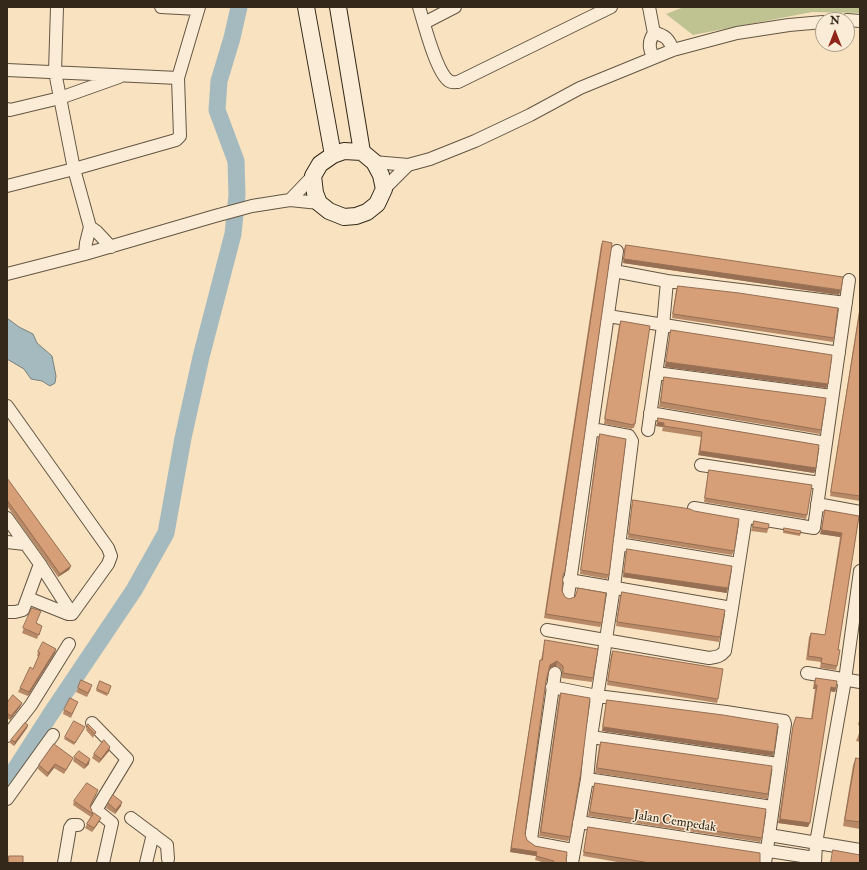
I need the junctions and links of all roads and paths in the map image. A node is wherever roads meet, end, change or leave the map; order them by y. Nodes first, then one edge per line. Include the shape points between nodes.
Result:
1 (57, 7) edge
2 (161, 7) edge
3 (306, 7) edge
4 (338, 7) edge
5 (419, 7) edge
6 (455, 7) edge
7 (611, 7) edge
8 (648, 7) edge
9 (198, 8) edge
10 (424, 23) junction
11 (815, 23) edge
12 (654, 33) junction
13 (673, 50) junction
14 (653, 57) junction
15 (7, 70) edge
16 (55, 72) junction
17 (124, 76) junction
18 (178, 78) junction
19 (60, 98) junction
20 (7, 109) edge
21 (333, 155) junction
22 (368, 157) junction
23 (408, 165) junction
24 (74, 169) junction
25 (313, 176) junction
26 (7, 186) edge
27 (384, 189) junction
28 (290, 200) junction
29 (319, 203) junction
30 (90, 227) junction
31 (111, 247) junction
32 (617, 251) dead end
33 (85, 254) junction
34 (614, 271) junction
35 (7, 274) edge
36 (849, 280) dead end
37 (667, 281) junction
38 (846, 303) junction
39 (608, 316) junction
40 (663, 326) junction
41 (839, 353) junction
42 (656, 373) junction
43 (832, 396) junction
44 (7, 406) edge
45 (650, 413) junction
46 (592, 429) junction
47 (648, 430) dead end
48 (826, 443) junction
49 (700, 465) dead end
50 (820, 483) junction
51 (817, 504) junction
52 (694, 508) dead end
53 (860, 512) edge
54 (746, 517) junction
55 (7, 518) edge
56 (7, 542) edge
57 (25, 544) junction
58 (619, 544) junction
59 (40, 564) junction
60 (738, 564) junction
61 (860, 571) edge
62 (569, 580) junction
63 (614, 587) junction
64 (568, 596) dead end
65 (28, 598) junction
66 (732, 608) junction
67 (7, 612) edge
68 (72, 614) junction
69 (547, 630) dead end
70 (606, 641) junction
71 (69, 644) dead end
72 (555, 673) dead end
73 (807, 673) dead end
74 (845, 680) junction
75 (860, 682) edge
76 (552, 687) junction
77 (597, 696) junction
78 (92, 723) dead end
79 (53, 735) dead end
80 (7, 736) edge
81 (591, 737) junction
82 (778, 764) junction
83 (587, 779) junction
84 (7, 799) edge
85 (772, 807) junction
86 (131, 818) dead end
87 (579, 822) junction
88 (78, 825) dead end
89 (153, 834) junction
90 (768, 835) junction
91 (816, 843) junction
92 (573, 850) junction
93 (767, 850) junction
94 (860, 850) edge
95 (168, 859) dead end
96 (815, 861) edge
97 (64, 863) edge
98 (103, 863) edge
99 (146, 863) edge
100 (572, 863) edge
101 (765, 863) edge

1 - 16 street
2 - 9 street
3 - 21 street
4 - 22 street
5 - 10 street
6 - 10 street
7 - 10 street via 458,82 448,80 438,63
8 - 12 street
9 - 18 street
11 - 13 street via 737,33
12 - 13 street via 666,36
12 - 14 street via 649,43
13 - 14 street
14 - 23 street via 580,88 475,141
15 - 16 street
16 - 17 street
16 - 19 street
17 - 18 street
17 - 19 street
18 - 24 street via 180,136 176,140
19 - 20 street
19 - 24 street
21 - 22 street via 344,151
21 - 25 street via 320,164
22 - 23 street
22 - 27 street via 381,175
23 - 27 street
24 - 26 street
24 - 30 street
25 - 28 street
25 - 29 street
27 - 29 street via 377,204 356,216 344,217 329,211
28 - 29 street
28 - 31 street via 252,206
30 - 31 street
30 - 33 street
31 - 33 street
32 - 34 street
33 - 35 street
34 - 37 street
34 - 39 street
36 - 38 street
37 - 38 street
37 - 40 street
38 - 41 street
39 - 40 street
39 - 46 street
40 - 41 street
40 - 42 street
41 - 43 street
42 - 43 street
42 - 45 street
43 - 48 street
44 - 68 street via 108,548 111,556
45 - 47 street
45 - 48 street
46 - 58 street via 629,436 632,441
46 - 62 street
48 - 50 street
49 - 50 street
50 - 51 street
51 - 53 street
51 - 54 street via 814,528
52 - 54 street
54 - 60 street
55 - 57 street
56 - 57 street
57 - 59 street
58 - 60 street
58 - 63 street
59 - 65 street
59 - 68 street
60 - 66 street
61 - 74 street
62 - 63 street
62 - 64 street
63 - 66 street
63 - 70 street
65 - 67 street via 23,610
65 - 68 street
66 - 70 street via 725,651 721,656 709,658
69 - 70 street
70 - 77 street
71 - 80 street
72 - 76 street
73 - 74 street
74 - 75 street
74 - 91 street
76 - 77 street
76 - 92 street via 531,839 535,843
77 - 81 street
77 - 82 street via 782,720 785,724
78 - 98 street via 127,759 96,810 112,823
79 - 84 street
81 - 82 street
81 - 83 street
82 - 85 street
83 - 85 street
83 - 87 street
85 - 90 street
86 - 89 street
87 - 92 street
87 - 93 street, Jalan Cempedak
88 - 97 street via 72,825 70,828
89 - 95 street via 168,844
89 - 99 street
90 - 91 street
90 - 93 street
91 - 94 street
91 - 96 street
92 - 100 street
93 - 96 street, Jalan Cempedak
93 - 101 street

